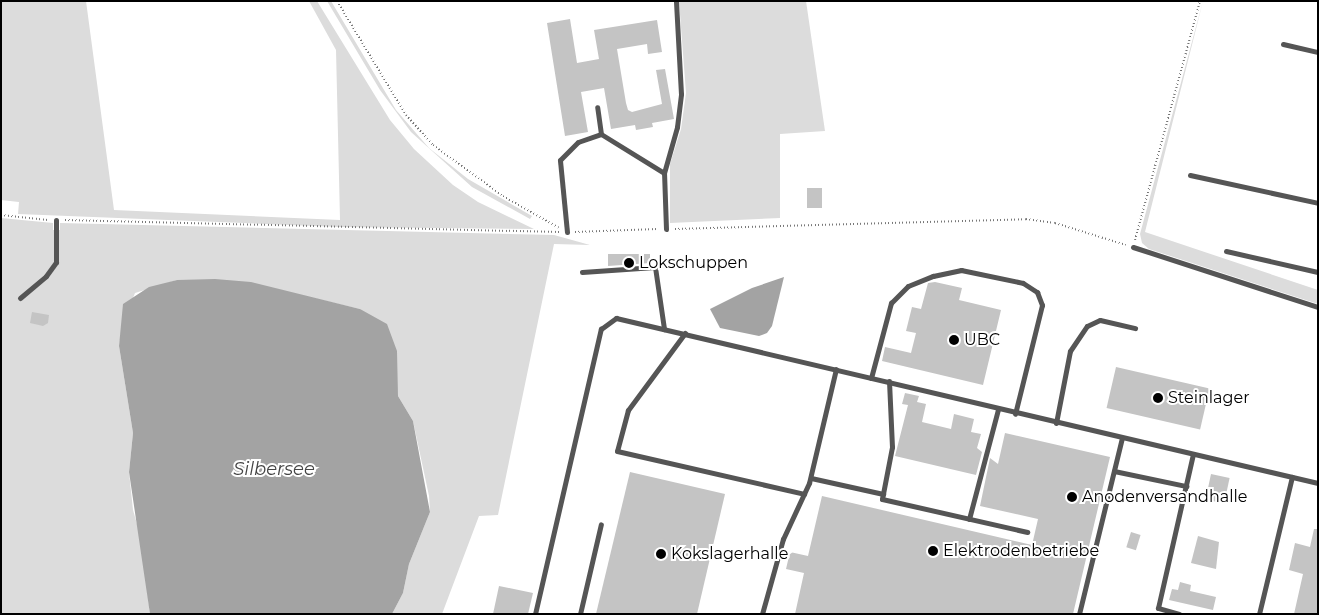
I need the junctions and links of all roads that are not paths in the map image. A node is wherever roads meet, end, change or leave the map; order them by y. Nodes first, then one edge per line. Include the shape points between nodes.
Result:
1 (676, 1) edge
2 (1283, 44) dead end
3 (1318, 52) edge
4 (597, 108) dead end
5 (602, 134) junction
6 (664, 173) junction
7 (1190, 174) dead end
8 (1318, 203) edge
9 (56, 220) dead end
10 (666, 229) dead end
11 (567, 232) road end
12 (1133, 247) road end
13 (1226, 252) dead end
14 (582, 272) dead end
15 (1318, 272) edge
16 (20, 298) dead end
17 (1318, 307) edge
18 (664, 328) junction
19 (1134, 328) dead end
20 (685, 333) junction
21 (836, 369) junction
22 (871, 378) junction
23 (889, 381) junction
24 (998, 409) junction
25 (1015, 414) junction
26 (1056, 423) junction
27 (1122, 438) junction
28 (1193, 454) junction
29 (1114, 471) junction
30 (1292, 477) junction
31 (811, 478) junction
32 (1318, 483) edge
33 (1186, 486) junction
34 (804, 494) junction
35 (883, 494) junction
36 (969, 519) junction
37 (601, 524) dead end
38 (1027, 532) dead end
39 (535, 614) edge
40 (580, 614) edge
41 (762, 614) edge
42 (1080, 614) edge
43 (1179, 614) edge
44 (1259, 614) edge

1 - 6 lane via 681,102
2 - 3 lane
4 - 5 lane
5 - 6 lane
5 - 11 lane via 578,142 560,160
6 - 10 lane
7 - 8 lane
9 - 16 lane via 56,262 46,276
12 - 17 lane
13 - 15 lane
14 - 18 lane via 656,267
18 - 20 lane
18 - 39 lane via 616,318 601,329
19 - 26 lane via 1100,320 1082,332 1070,351
20 - 21 lane
20 - 34 lane via 628,410 617,451
21 - 22 lane
21 - 31 lane
22 - 23 lane
22 - 25 lane via 891,303 908,286 932,276 961,270 1023,283 1037,292 1042,305
23 - 24 lane
23 - 35 lane via 892,447
24 - 25 lane
24 - 36 lane
25 - 26 lane
26 - 27 lane
27 - 28 lane
27 - 29 lane
28 - 30 lane
28 - 33 lane
29 - 33 lane
29 - 42 lane
30 - 32 lane
30 - 44 lane
31 - 34 lane
31 - 35 lane
33 - 43 lane via 1158,608
34 - 41 lane via 783,539
35 - 36 lane via 882,499
36 - 38 lane
37 - 40 lane

